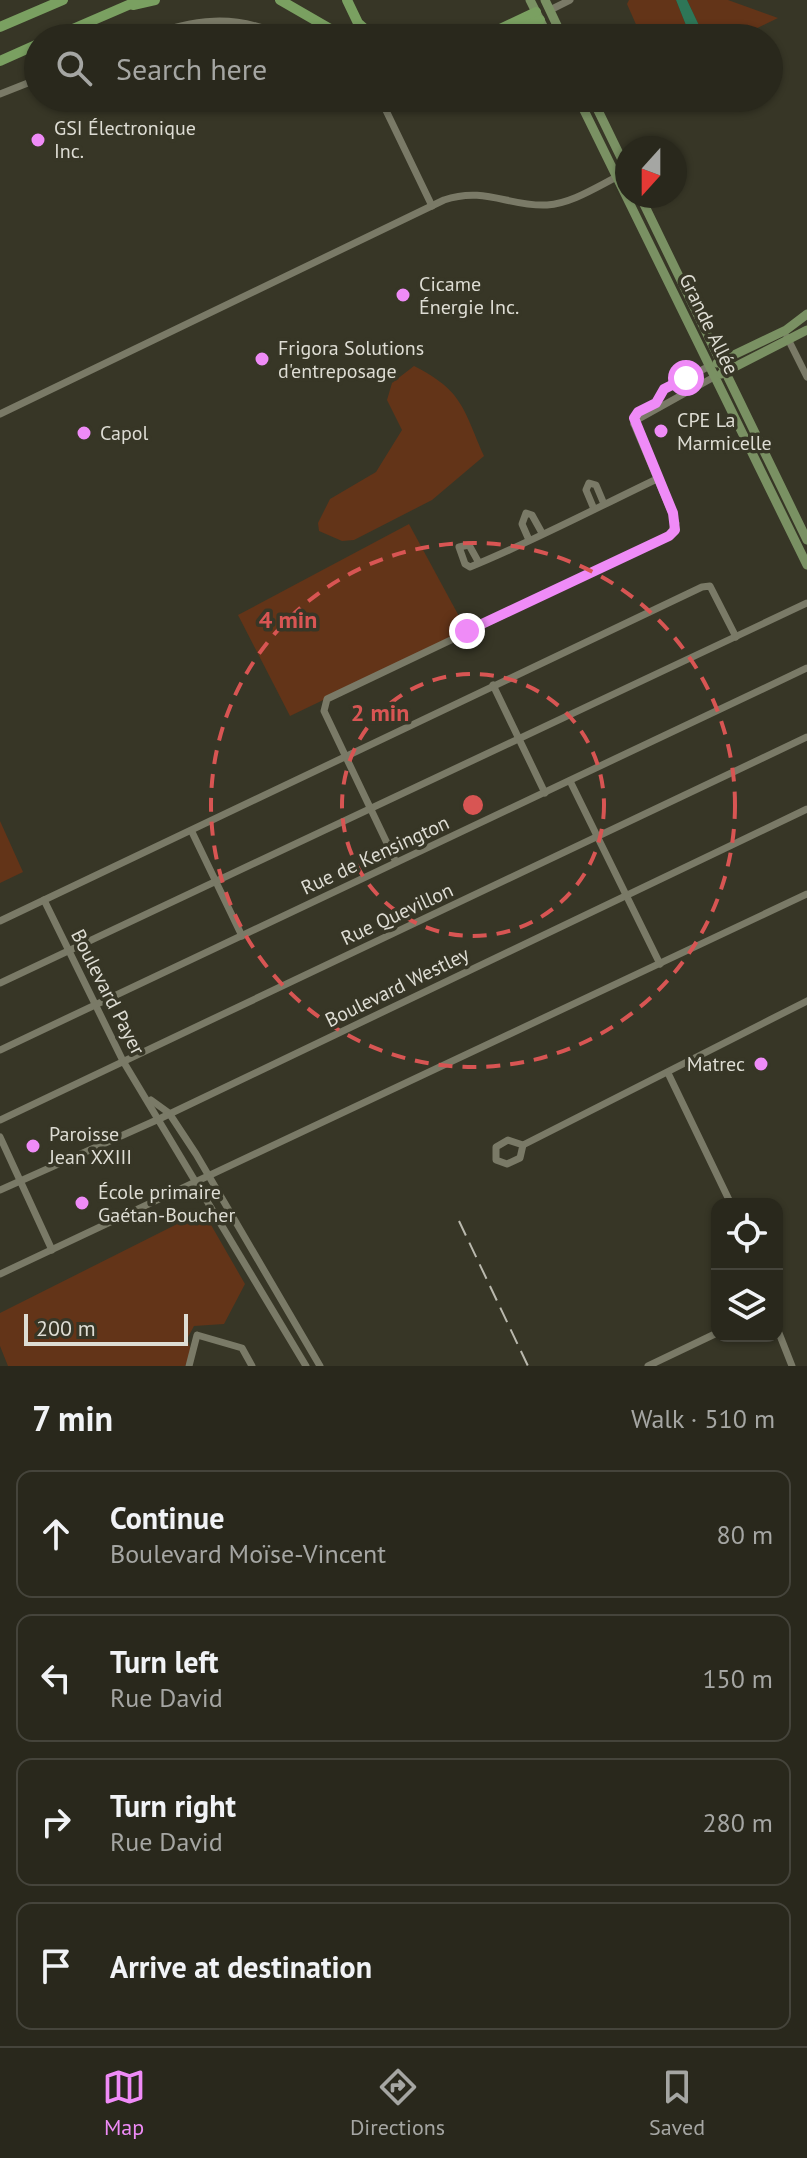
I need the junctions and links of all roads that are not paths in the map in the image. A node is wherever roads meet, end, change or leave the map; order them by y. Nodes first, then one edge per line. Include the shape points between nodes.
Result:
1 (63, 0) edge
2 (140, 0) edge
3 (155, 0) edge
4 (280, 0) edge
5 (347, 0) edge
6 (530, 0) edge
7 (570, 0) edge
8 (548, 5) edge
9 (119, 9) junction
10 (538, 16) junction
11 (84, 24) edge
12 (186, 24) edge
13 (240, 24) edge
14 (322, 24) edge
15 (361, 24) edge
16 (517, 24) edge
17 (525, 24) edge
18 (542, 24) edge
19 (557, 24) edge
20 (0, 27) edge
21 (24, 50) edge
22 (0, 61) edge
23 (24, 85) edge
24 (0, 94) edge
25 (387, 112) edge
26 (585, 112) edge
27 (599, 112) edge
28 (615, 146) edge
29 (615, 173) edge
30 (615, 178) edge
31 (432, 206) junction
32 (632, 208) edge
33 (646, 208) edge
34 (807, 314) edge
35 (807, 330) edge
36 (784, 331) junction
37 (789, 341) junction
38 (721, 361) junction
39 (710, 366) junction
40 (726, 372) junction
41 (714, 377) junction
42 (807, 377) edge
43 (0, 414) edge
44 (634, 424) junction
45 (659, 478) junction
46 (604, 504) junction
47 (594, 509) junction
48 (542, 533) junction
49 (529, 540) junction
50 (807, 540) edge
51 (479, 563) dead end
52 (807, 565) edge
53 (807, 603) edge
54 (736, 637) junction
55 (807, 668) edge
56 (493, 685) junction
57 (807, 737) edge
58 (517, 739) junction
59 (346, 757) junction
60 (570, 781) junction
61 (545, 793) junction
62 (369, 806) junction
63 (807, 809) edge
64 (192, 832) junction
65 (598, 836) junction
66 (396, 862) junction
67 (215, 880) junction
68 (807, 894) edge
69 (626, 895) junction
70 (44, 900) junction
71 (0, 921) edge
72 (242, 936) junction
73 (69, 952) junction
74 (660, 964) junction
75 (0, 983) edge
76 (807, 1001) edge
77 (94, 1006) junction
78 (0, 1050) edge
79 (123, 1061) junction
80 (668, 1073) junction
81 (146, 1097) junction
82 (169, 1113) junction
83 (159, 1119) junction
84 (0, 1120) edge
85 (0, 1137) edge
86 (523, 1145) dead end
87 (209, 1175) junction
88 (21, 1180) junction
89 (197, 1181) junction
90 (0, 1190) edge
91 (728, 1198) edge
92 (52, 1250) junction
93 (0, 1274) edge
94 (711, 1336) edge
95 (783, 1342) edge
96 (189, 1366) edge
97 (252, 1366) edge
98 (306, 1366) edge
99 (320, 1366) edge
100 (648, 1366) edge
101 (792, 1366) edge

1 - 20 highway
2 - 9 highway
3 - 9 highway
4 - 14 highway
5 - 15 highway
6 - 10 main road
7 - 8 street
8 - 10 main road
8 - 19 main road
9 - 11 highway
10 - 16 highway
10 - 17 highway
10 - 18 main road
12 - 13 street via 202,19
21 - 22 highway
23 - 24 street
25 - 31 street
26 - 29 main road, Grande Allée
27 - 28 main road
30 - 31 street via 544,205 477,193
31 - 43 street
32 - 39 main road, Grande Allée
33 - 38 main road, Grande Allée
34 - 36 main road
35 - 37 main road
36 - 37 street
36 - 38 main road
37 - 40 main road
37 - 42 street
38 - 39 main road
38 - 40 main road, Grande Allée
39 - 41 main road, Grande Allée
39 - 44 street via 664,389 656,403 637,413
40 - 41 main road
40 - 50 main road, Grande Allée
41 - 44 street
41 - 52 main road, Grande Allée
44 - 45 street
45 - 46 street
45 - 59 street via 676,523 669,536 327,699 324,711
46 - 47 street
46 - 47 street via 596,485 589,483 585,489
47 - 48 street
48 - 49 street
48 - 49 street via 526,513 522,524
49 - 51 street
53 - 54 street
54 - 56 street via 710,586 702,587
54 - 58 street
55 - 60 street, Rue de Kensington
56 - 58 street
56 - 59 street
57 - 65 street, Rue Quevillon
58 - 61 street
58 - 62 street
59 - 62 street
59 - 64 street
60 - 61 street, Rue de Kensington
60 - 65 street
61 - 66 street, Rue de Kensington
62 - 66 street
62 - 67 street
63 - 69 street, Boulevard Westley
64 - 67 street
64 - 70 street
65 - 69 street
65 - 79 street, Rue Quevillon
66 - 72 street, Rue de Kensington
67 - 72 street
67 - 73 street
68 - 74 street
69 - 74 street
69 - 82 street, Boulevard Westley
70 - 71 street
70 - 73 street, Boulevard Payer
72 - 77 street, Rue de Kensington
73 - 75 street
73 - 77 street, Boulevard Payer
74 - 87 street
76 - 80 street
77 - 78 street, Rue de Kensington
77 - 79 street, Boulevard Payer
79 - 81 street, Boulevard Payer
79 - 84 street, Rue Quevillon
80 - 86 street
80 - 91 street
81 - 82 street, Boulevard Payer
81 - 83 street, Boulevard Payer
82 - 83 street, Boulevard Westley
82 - 87 street, Boulevard Payer
83 - 88 street, Boulevard Westley
83 - 89 street, Boulevard Payer
85 - 88 street
87 - 89 street
87 - 99 street, Boulevard Payer
88 - 90 street, Boulevard Westley
88 - 92 street
89 - 92 street
89 - 98 street, Boulevard Payer
92 - 93 street
94 - 100 street
95 - 101 street
96 - 97 street via 197,1335 242,1348

